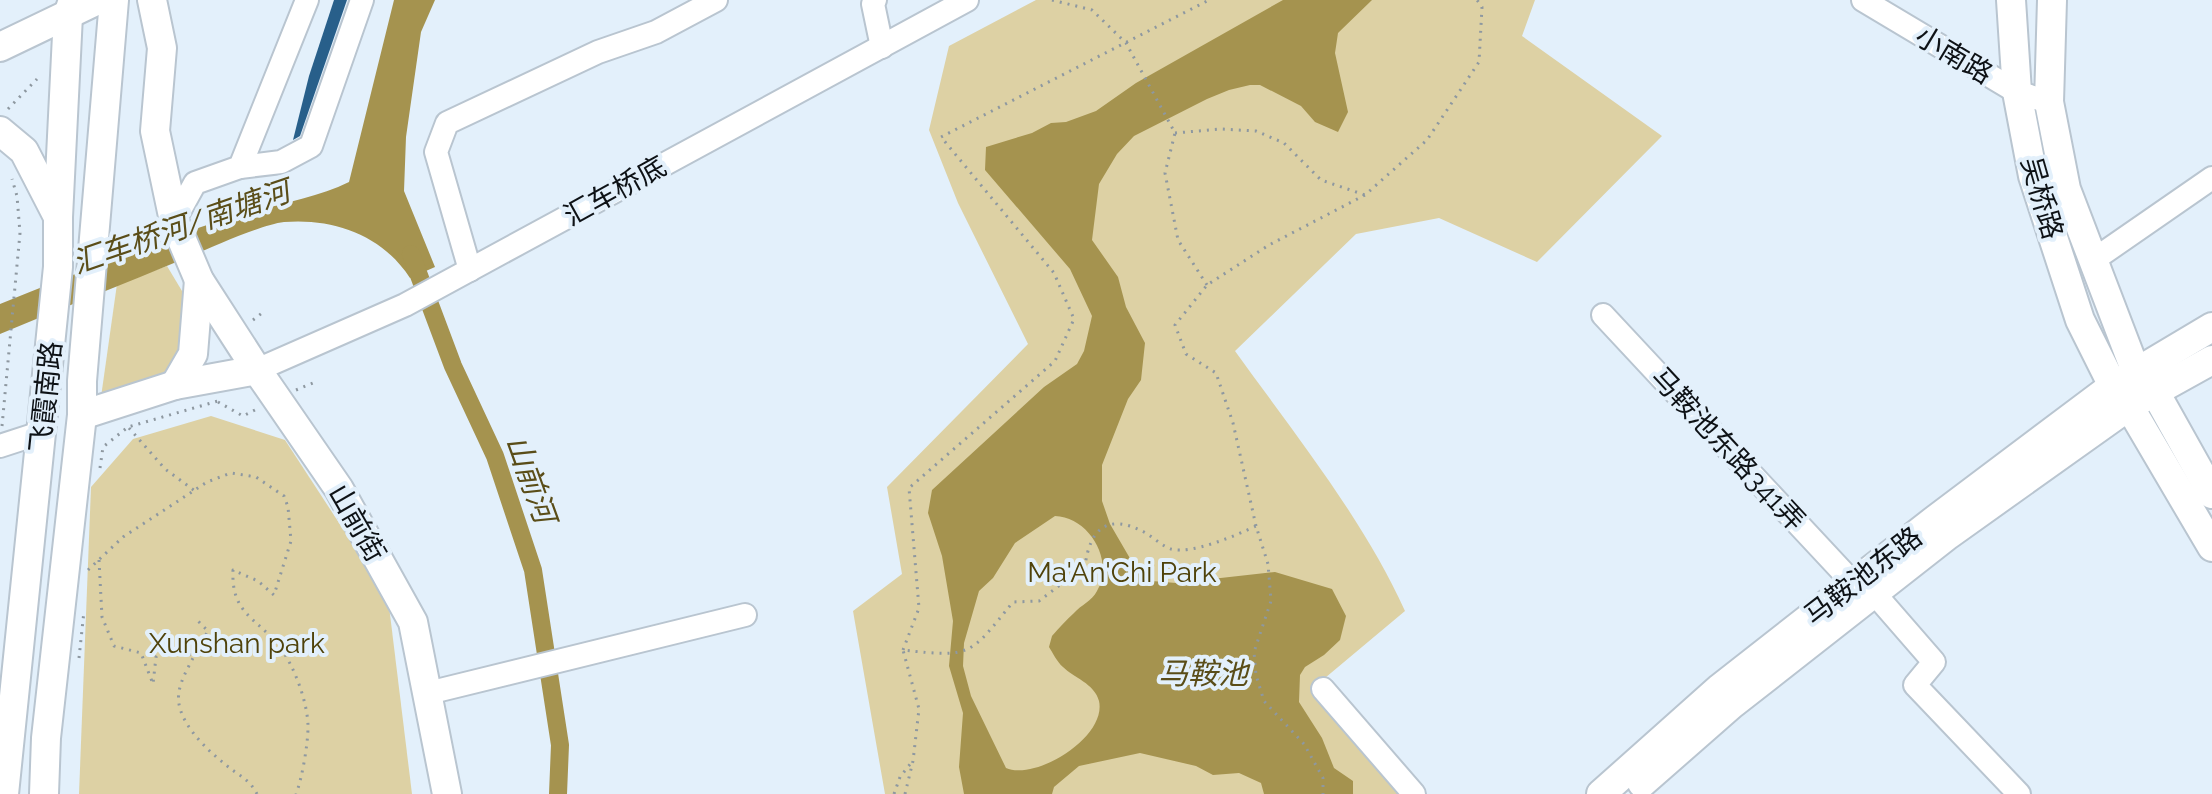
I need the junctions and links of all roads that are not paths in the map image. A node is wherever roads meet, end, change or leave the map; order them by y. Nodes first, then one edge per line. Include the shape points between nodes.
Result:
1 (98, 0) edge
2 (114, 0) edge
3 (152, 0) edge
4 (307, 0) edge
5 (362, 0) edge
6 (716, 0) edge
7 (875, 0) edge
8 (967, 0) edge
9 (1863, 0) edge
10 (2011, 0) edge
11 (2052, 0) edge
12 (71, 8) edge
13 (0, 47) edge
14 (882, 47) junction
15 (2017, 92) junction
16 (2049, 102) junction
17 (0, 131) edge
18 (240, 167) junction
19 (2212, 178) edge
20 (58, 217) junction
21 (174, 221) junction
22 (2092, 261) junction
23 (463, 274) junction
24 (198, 277) junction
25 (1603, 315) dead end
26 (2212, 327) edge
27 (2212, 360) edge
28 (257, 370) junction
29 (175, 385) junction
30 (2133, 389) junction
31 (82, 415) junction
32 (43, 432) junction
33 (1, 438) edge
34 (2212, 494) edge
35 (2212, 547) edge
36 (1864, 588) junction
37 (745, 615) dead end
38 (1323, 689) dead end
39 (428, 693) junction
40 (4, 794) edge
41 (44, 794) edge
42 (447, 794) edge
43 (1414, 794) edge
44 (1601, 794) edge
45 (1630, 794) edge
46 (2019, 794) edge

1 - 12 main road
2 - 31 main road, 飞霞南路
3 - 21 main road, 山前街 via 162,48 155,131
4 - 18 street
5 - 18 street via 311,146 281,162
6 - 23 street via 656,32 585,57 447,123 436,152
7 - 14 street
8 - 14 street, 汇车桥底
9 - 15 street, 小南路
10 - 15 main road, 吴桥路
11 - 16 main road, 吴桥路
12 - 13 main road
12 - 20 main road, 飞霞南路
14 - 23 street, 汇车桥底
15 - 16 street, 小南路
15 - 30 main road, 吴桥路 via 2033,176 2080,320
16 - 22 main road, 吴桥路 via 2066,189
17 - 20 main road via 24,151
18 - 21 street via 195,183
19 - 22 street
20 - 32 main road, 飞霞南路
21 - 24 main road, 山前街
22 - 30 main road, 吴桥路
23 - 28 street, 汇车桥底
24 - 28 main road, 山前街
24 - 29 main road, 山前街 via 193,354
25 - 36 street, 马鞍池东路341弄
26 - 30 main road
27 - 30 main road
28 - 29 main road
28 - 39 main road, 山前街 via 339,489 413,622
29 - 31 main road
30 - 34 main road
30 - 35 main road
30 - 36 main road, 马鞍池东路 via 1948,535
31 - 41 main road, 飞霞南路
32 - 33 street
32 - 40 main road, 飞霞南路
36 - 44 main road, 马鞍池东路 via 1720,688
36 - 45 main road, 马鞍池东路
36 - 46 street, 马鞍池东路341弄 via 1934,662 1915,685
37 - 39 street
38 - 43 street
39 - 42 main road, 山前街

